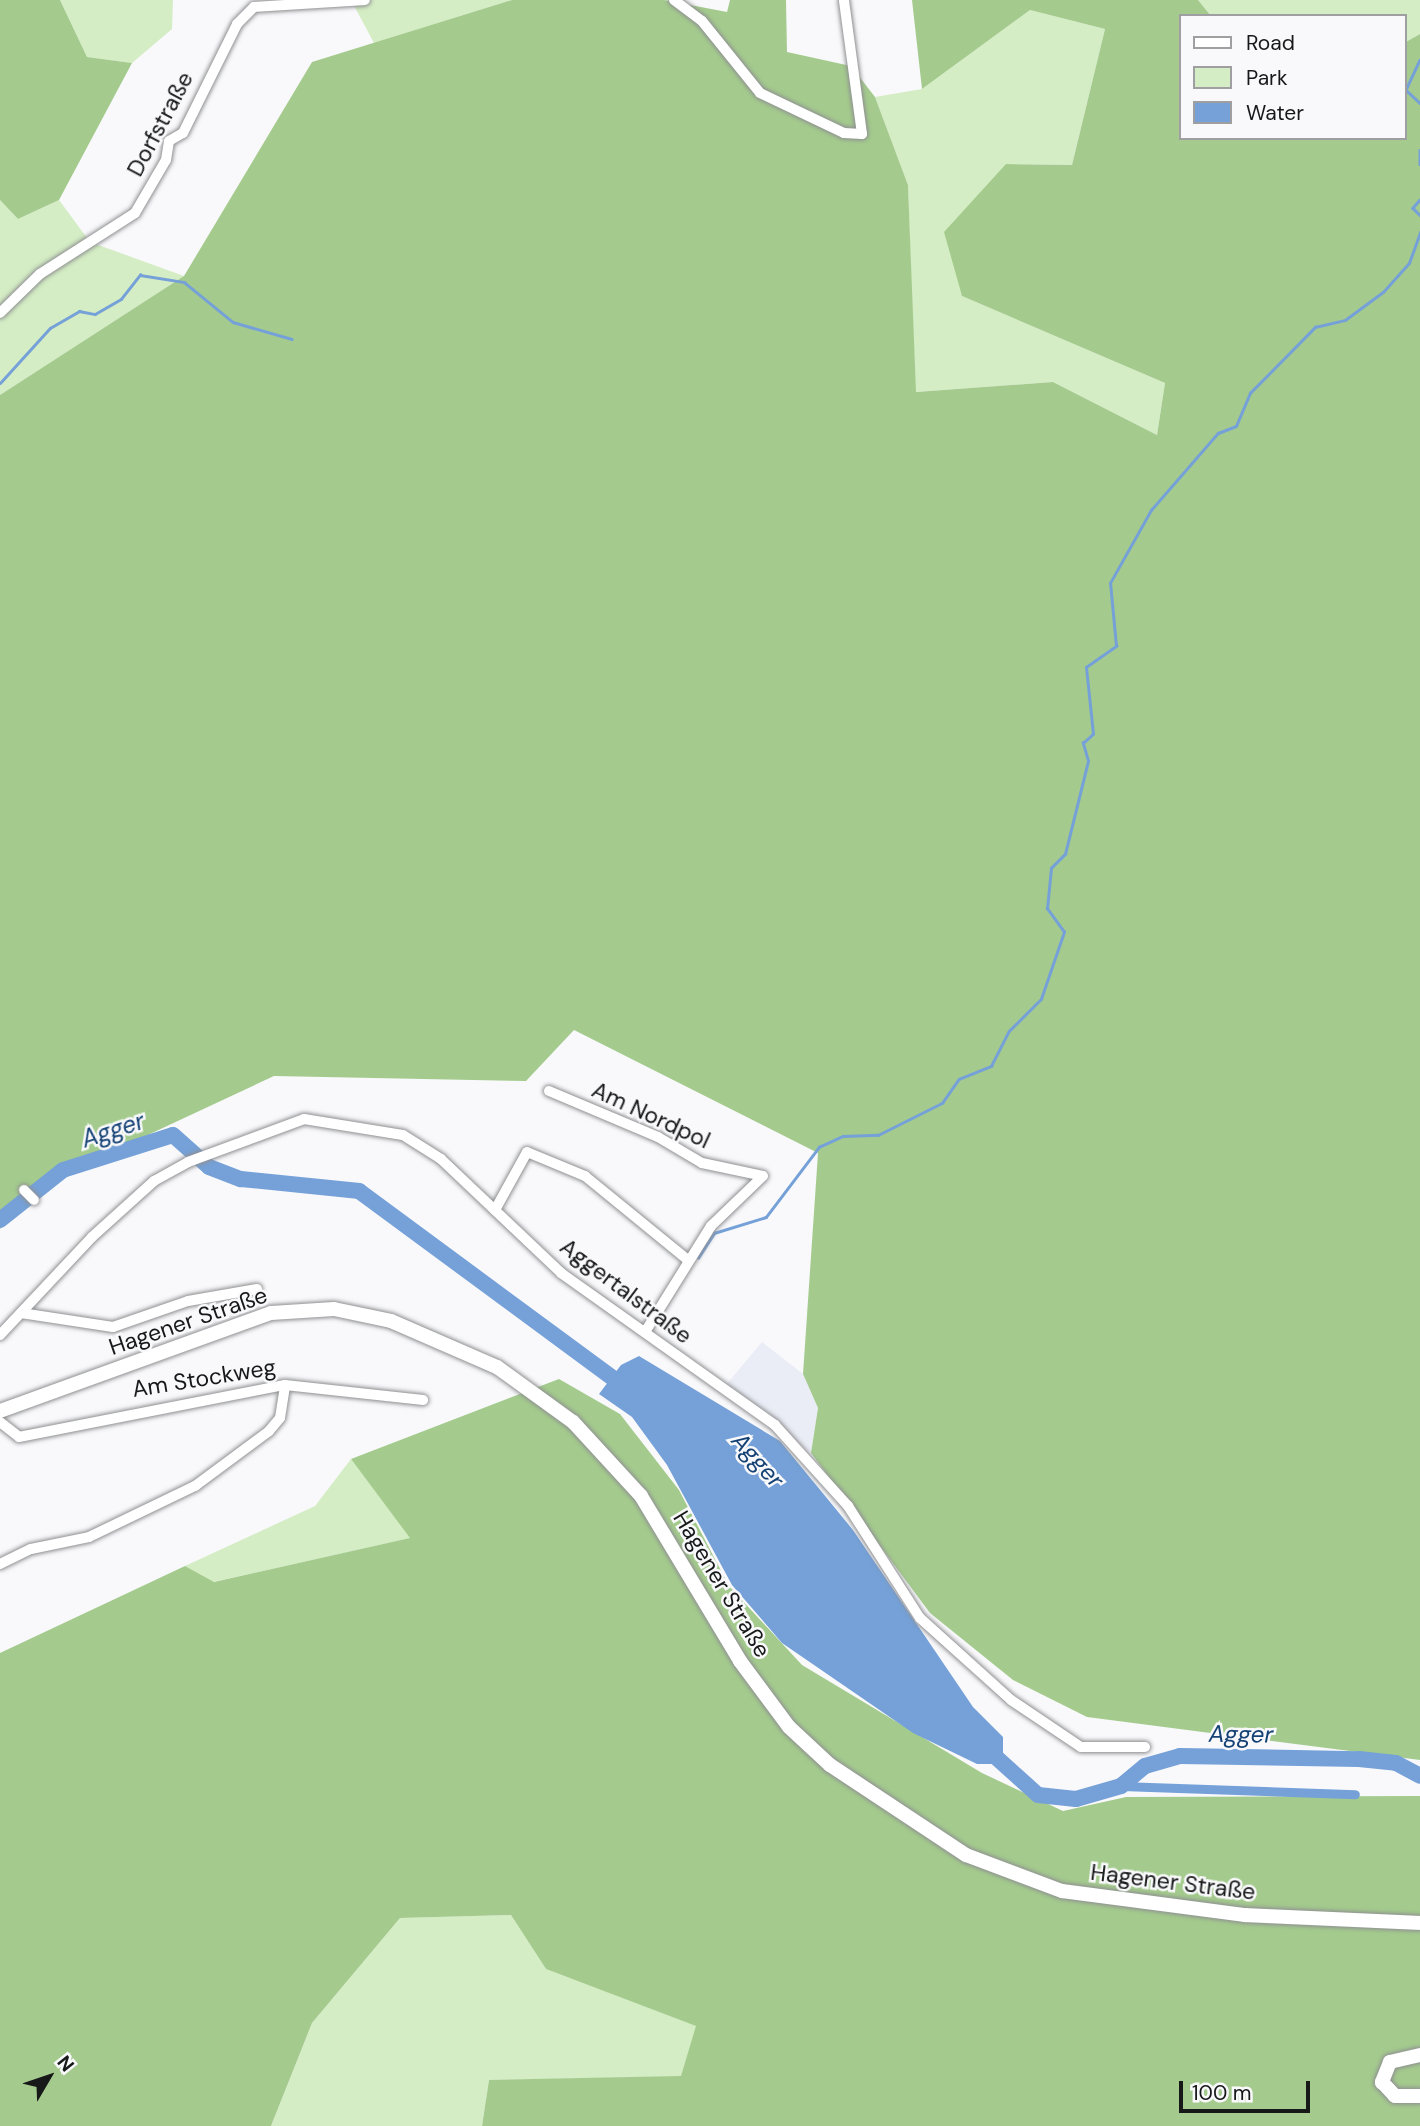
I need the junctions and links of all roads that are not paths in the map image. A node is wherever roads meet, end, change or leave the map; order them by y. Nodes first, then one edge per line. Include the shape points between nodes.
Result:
1 (365, 0) edge
2 (674, 0) edge
3 (844, 0) edge
4 (0, 313) edge
5 (549, 1091) dead end
6 (24, 1190) dead end
7 (34, 1200) dead end
8 (495, 1210) junction
9 (688, 1260) junction
10 (257, 1289) dead end
11 (22, 1313) junction
12 (645, 1332) junction
13 (0, 1335) edge
14 (285, 1385) junction
15 (423, 1400) dead end
16 (0, 1411) edge
17 (0, 1422) edge
18 (0, 1564) edge
19 (1145, 1747) dead end
20 (1420, 1923) edge
21 (1420, 2055) edge
22 (1420, 2096) edge

1 - 4 street, Dorfstraße via 254,7 237,24 183,133 169,141 166,160 135,213 40,274
2 - 3 street via 702,21 760,93 844,132 862,134
5 - 9 street, Am Nordpol via 658,1137 702,1163 764,1176 723,1213
6 - 7 street
8 - 9 street via 527,1152 585,1175
8 - 11 street, Aggertalstraße via 441,1158 371,1125 304,1119 211,1151 154,1181
8 - 12 street, Aggertalstraße via 561,1273
9 - 12 street
10 - 11 street via 188,1301 113,1327
11 - 13 street, Aggertalstraße
12 - 19 street, Aggertalstraße via 775,1425 815,1463 920,1618 1011,1700 1081,1747
14 - 15 street, Am Stockweg
14 - 17 street, Am Stockweg via 19,1437
14 - 18 street via 280,1418 269,1431 195,1486 89,1537 31,1549
16 - 20 main road, Hagener Straße via 92,1383 113,1369 271,1313 334,1309 391,1321 497,1367 573,1422 641,1496 740,1661 789,1727 830,1765 966,1855 1062,1891 1245,1915
21 - 22 main road via 1390,2062 1382,2082 1395,2096

